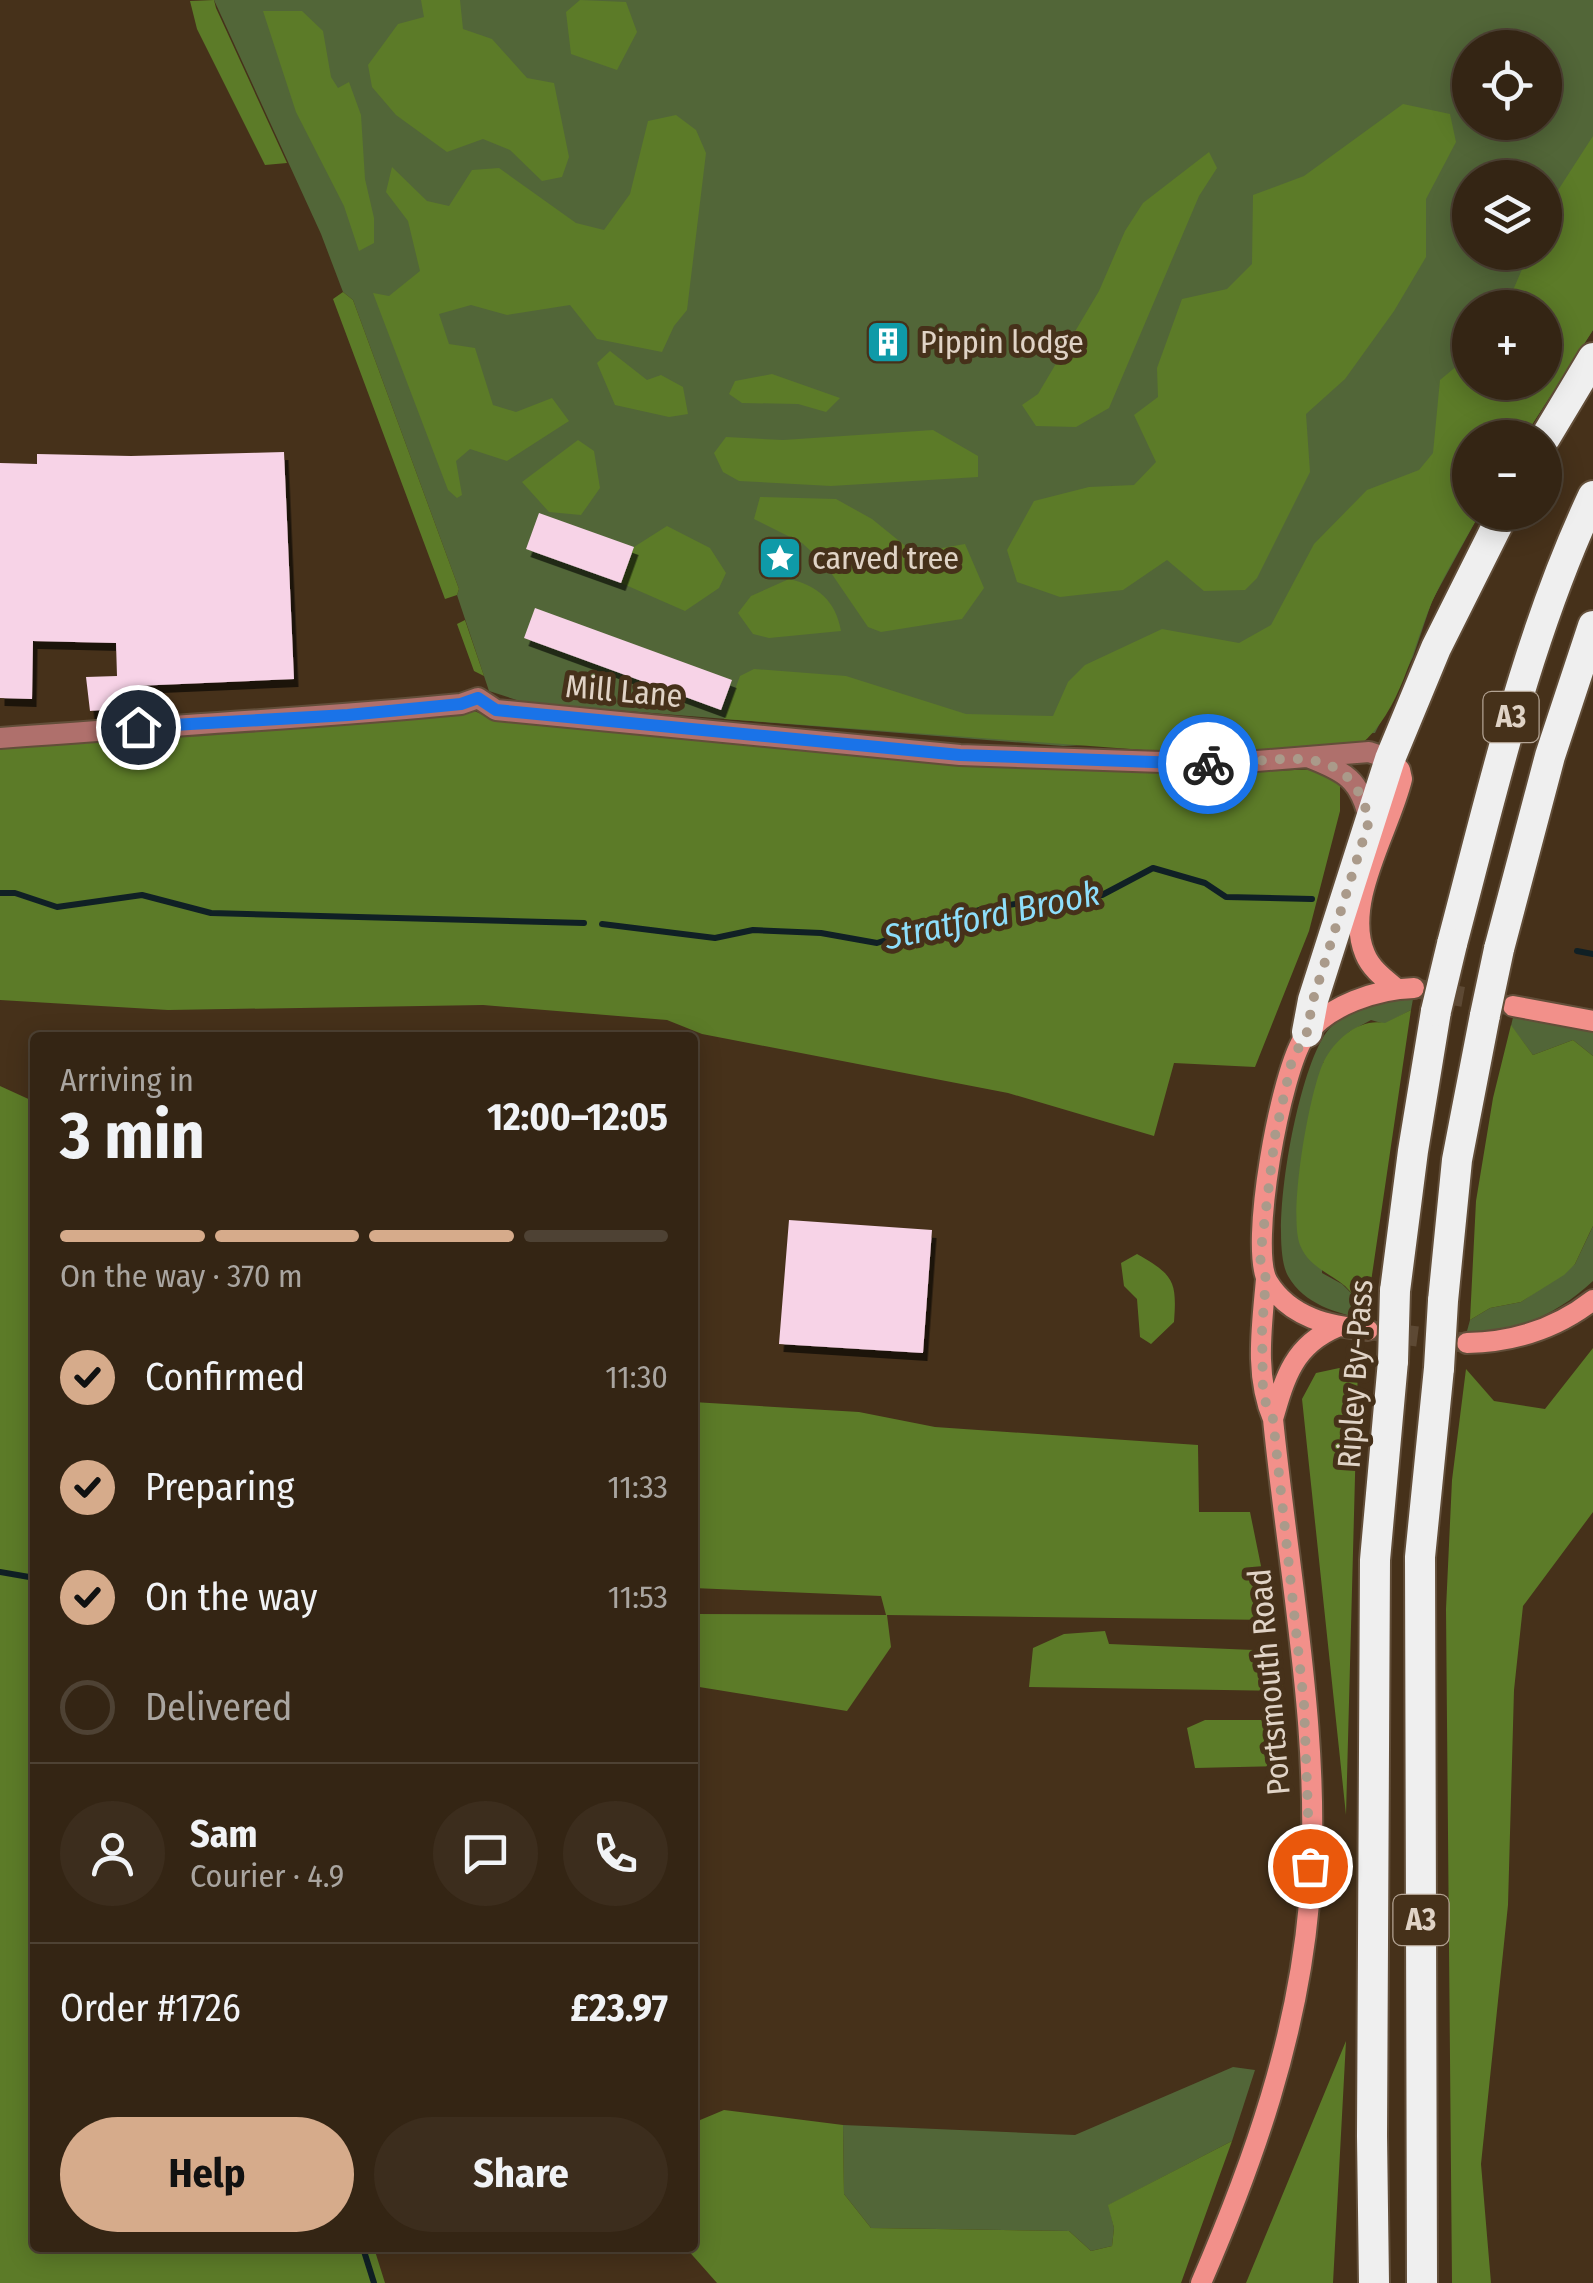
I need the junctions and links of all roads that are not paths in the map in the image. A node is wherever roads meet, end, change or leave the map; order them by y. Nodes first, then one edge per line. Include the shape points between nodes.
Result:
1 (1593, 358) edge
2 (1556, 420) edge
3 (1593, 496) edge
4 (1495, 530) edge
5 (1593, 626) edge
6 (0, 738) edge
7 (1308, 757) junction
8 (1390, 758) junction
9 (1369, 821) junction
10 (1498, 1010) junction
11 (1593, 1021) edge
12 (1307, 1032) junction
13 (1266, 1279) junction
14 (1593, 1300) edge
15 (1336, 1327) junction
16 (1368, 1330) tunnel mouth
17 (1467, 1342) tunnel mouth
18 (1273, 1419) junction
19 (1200, 2283) edge
20 (1374, 2283) edge
21 (1422, 2283) edge

1 - 2 highway
3 - 20 highway, Ripley By-Pass / A3, bridge via 1504,736 1436,1010 1412,1150 1376,1560
4 - 8 highway
5 - 10 highway, A3, bridge via 1498,949
6 - 7 street, Mill Lane via 348,715 478,698 496,710 960,755 1220,764
7 - 8 street, Mill Lane via 1369,752
7 - 9 street via 1352,779
8 - 9 highway
8 - 12 main road via 1402,779 1358,923 1372,966 1406,988 1358,1000
9 - 12 highway
10 - 11 main road
10 - 21 highway, A3, bridge via 1457,1160 1420,1557
12 - 13 main road, Portsmouth Road via 1292,1060 1275,1136 1260,1258
13 - 15 main road via 1289,1305
13 - 18 main road, Portsmouth Road via 1261,1363
14 - 17 main road via 1534,1333
15 - 16 main road
15 - 18 main road, Portsmouth Road via 1302,1348
18 - 19 main road, Portsmouth Road via 1304,1704 1309,1900 1276,2084

